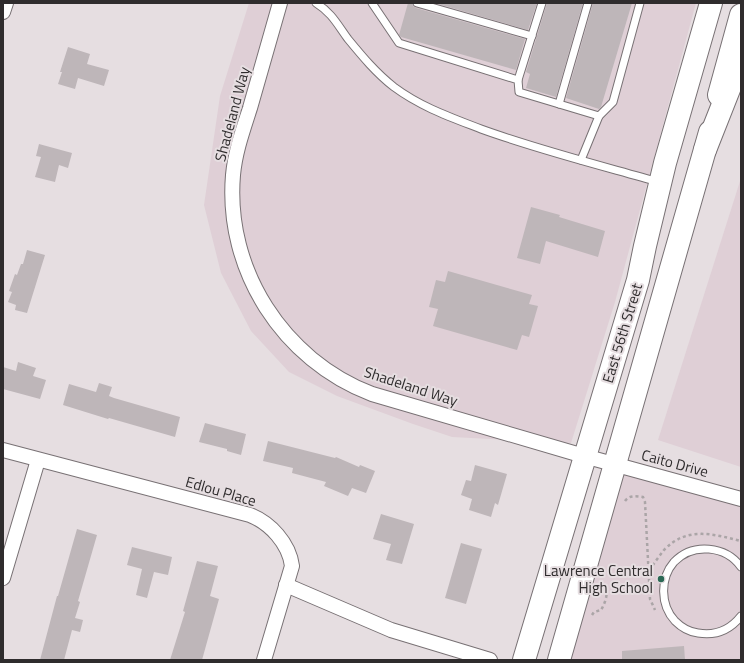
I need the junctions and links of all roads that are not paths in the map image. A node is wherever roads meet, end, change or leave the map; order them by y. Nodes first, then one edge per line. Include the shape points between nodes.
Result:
1 (6, 3) edge
2 (280, 3) edge
3 (316, 3) edge
4 (372, 3) edge
5 (417, 3) edge
6 (542, 3) edge
7 (588, 3) edge
8 (640, 3) edge
9 (711, 3) edge
10 (3, 12) edge
11 (741, 15) edge
12 (532, 36) junction
13 (741, 58) edge
14 (518, 80) junction
15 (559, 104) junction
16 (599, 116) junction
17 (706, 150) junction
18 (581, 160) junction
19 (660, 182) junction
20 (3, 450) edge
21 (38, 460) junction
22 (600, 460) junction
23 (741, 499) edge
24 (741, 567) edge
25 (3, 578) edge
26 (286, 584) junction
27 (741, 616) edge
28 (264, 660) edge
29 (490, 660) edge
30 (524, 660) edge
31 (559, 660) edge

1 - 10 street
2 - 22 street, Shadeland Way via 240,143 233,183 233,211 241,253 253,286 267,311 299,349 327,371 358,388 380,397
3 - 18 lane via 334,18 359,53 380,75 415,101 503,137
4 - 14 lane via 399,43
5 - 12 lane
6 - 12 lane
7 - 15 lane
8 - 16 lane via 613,102
9 - 19 main road, East 56th Street
11 - 17 main road, East 56th Street
12 - 14 lane
13 - 17 main road
14 - 15 lane via 519,92
15 - 16 lane
16 - 18 lane
17 - 22 main road, East 56th Street
18 - 19 lane
19 - 22 main road, East 56th Street
20 - 21 street, Edlou Place
21 - 25 street
21 - 26 street, Edlou Place via 253,516 272,529 285,545 292,566
22 - 23 street, Caito Drive
22 - 30 main road, East 56th Street
22 - 31 main road, East 56th Street
24 - 27 lane via 726,553 700,549 686,553 674,562 663,588 665,603 671,616 681,627 694,633 708,635 722,631 735,624
26 - 28 street, Edlou Place
26 - 29 street via 391,630

